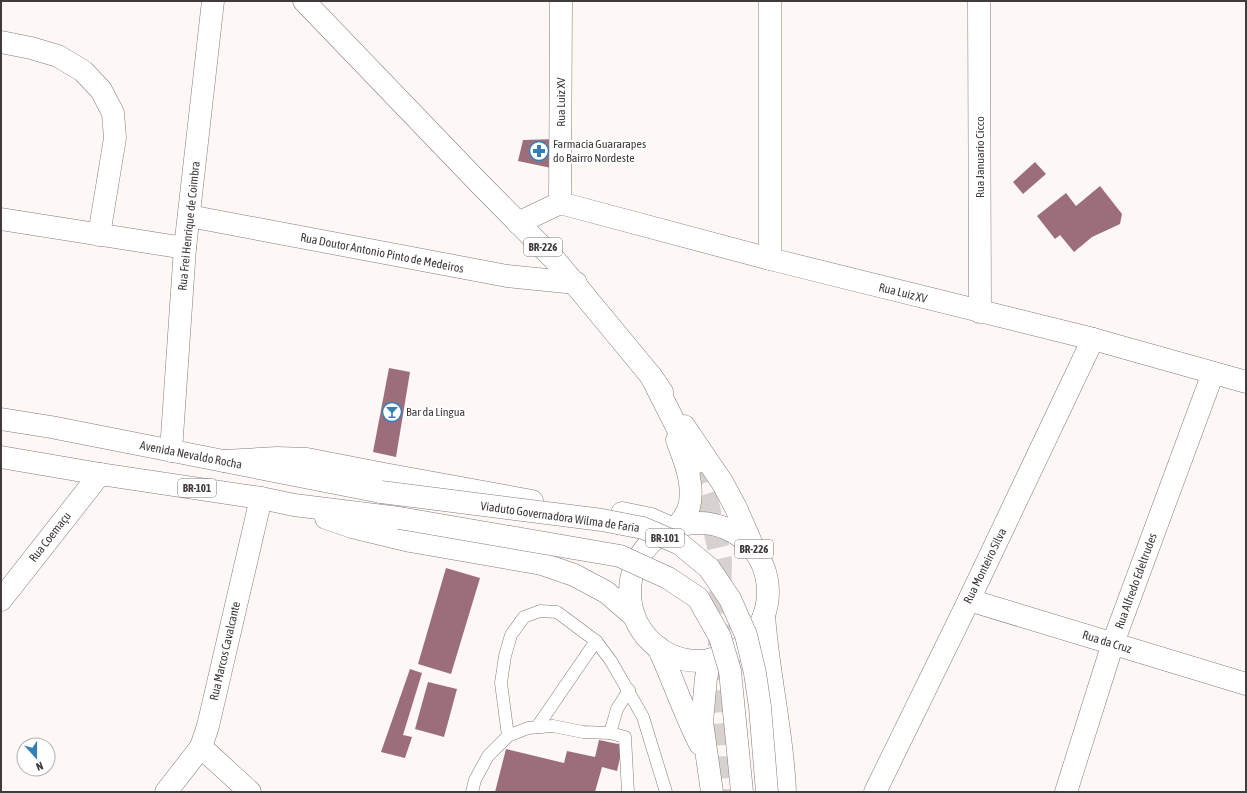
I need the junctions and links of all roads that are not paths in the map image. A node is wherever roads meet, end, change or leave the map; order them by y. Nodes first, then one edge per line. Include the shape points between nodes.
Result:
1 (213, 1) edge
2 (304, 1) edge
3 (561, 1) edge
4 (770, 1) edge
5 (979, 1) edge
6 (1, 42) edge
7 (560, 203) junction
8 (189, 216) junction
9 (1, 219) edge
10 (518, 223) junction
11 (99, 235) junction
12 (185, 248) junction
13 (770, 259) junction
14 (576, 283) junction
15 (980, 312) junction
16 (1093, 339) junction
17 (1213, 374) junction
18 (651, 376) junction
19 (1246, 382) edge
20 (1, 419) edge
21 (172, 451) junction
22 (1, 457) edge
23 (224, 461) junction
24 (695, 463) tunnel mouth
25 (100, 474) junction
26 (381, 492) joint
27 (261, 498) junction
28 (294, 505) junction
29 (674, 527) junction
30 (754, 549) junction
31 (1, 600) edge
32 (969, 600) junction
33 (764, 615) junction
34 (634, 616) junction
35 (596, 641) junction
36 (1113, 643) junction
37 (658, 647) junction
38 (711, 659) junction
39 (1246, 684) edge
40 (629, 690) junction
41 (538, 728) junction
42 (610, 733) junction
43 (508, 736) junction
44 (201, 747) junction
45 (706, 756) junction
46 (166, 792) edge
47 (250, 792) edge
48 (472, 792) edge
49 (628, 792) edge
50 (666, 792) edge
51 (712, 792) edge
52 (742, 792) edge
53 (768, 792) edge
54 (786, 792) edge
55 (875, 792) edge
56 (1066, 792) edge

1 - 8 main road, Rua Frei Henrique de Coimbra
2 - 10 main road, BR-226
3 - 7 main road, Rua Luiz XV
4 - 13 main road
5 - 15 main road, Rua Januario Cicco
6 - 11 main road via 58,56 83,71 101,90 113,113 115,138
7 - 10 main road
7 - 13 main road, Rua Luiz XV
8 - 12 main road, Rua Frei Henrique de Coimbra
8 - 14 main road, Rua Doutor Antonio Pinto de Medeiros via 507,276
9 - 11 main road
10 - 14 main road, BR-226
11 - 12 main road
12 - 21 main road, Rua Frei Henrique de Coimbra
13 - 15 main road, Rua Luiz XV
14 - 18 main road, BR-226
15 - 16 main road, Rua Luiz XV
16 - 17 main road, Rua Luiz XV
16 - 32 main road, Rua Monteiro Silva
17 - 19 main road, Rua Luiz XV
17 - 36 main road, Rua Alfredo Edeltrudes
18 - 24 main road
18 - 29 main road, BR-226 via 683,456 691,489 688,510
18 - 30 main road, BR-226 via 722,482
20 - 21 main road, Avenida Nevaldo Rocha / BR-101
21 - 23 main road, Avenida Nevaldo Rocha / BR-101
22 - 25 main road, BR-101
23 - 26 main road, Avenida Nevaldo Rocha / BR-101
23 - 29 main road via 307,459 506,497 617,512
25 - 27 main road, BR-101
25 - 31 main road, Rua Coemaçu
26 - 53 main road, Viaduto Governadora Wilma de Faria / BR-101, bridge via 602,520 643,528 680,544 709,568 730,599 746,635 760,707
27 - 28 main road, BR-101
27 - 44 main road, Rua Marcos Cavalcante
28 - 34 main road via 352,528 542,564 574,575 606,592
28 - 52 main road, BR-101, bridge via 399,518 620,556 668,578 698,598 720,637 730,671
29 - 30 main road, BR-226 via 712,524 733,531
29 - 34 main road, BR-226 via 653,540 640,556 631,582 630,596
30 - 33 main road, BR-226 via 767,578 767,606
32 - 36 main road, Rua da Cruz
32 - 55 main road, Rua Monteiro Silva
33 - 38 main road, BR-226 via 753,635 742,646 729,654
33 - 54 main road via 766,649
34 - 37 main road, BR-226 via 644,634
35 - 40 lane via 612,661
35 - 41 lane
35 - 43 lane via 557,612 540,611 524,617 511,635 501,683
36 - 39 main road, Rua da Cruz
36 - 56 main road, Rua Alfredo Edeltrudes
37 - 38 main road, BR-226 via 674,656 692,660
37 - 45 main road
38 - 45 main road via 706,678 702,722
40 - 42 lane via 617,709
40 - 50 lane via 643,718
41 - 42 lane via 553,726 583,732
41 - 43 lane via 528,728
42 - 49 lane via 625,737
43 - 48 lane via 488,756 475,780
44 - 46 main road, Rua Marcos Cavalcante
44 - 47 main road
45 - 51 main road

